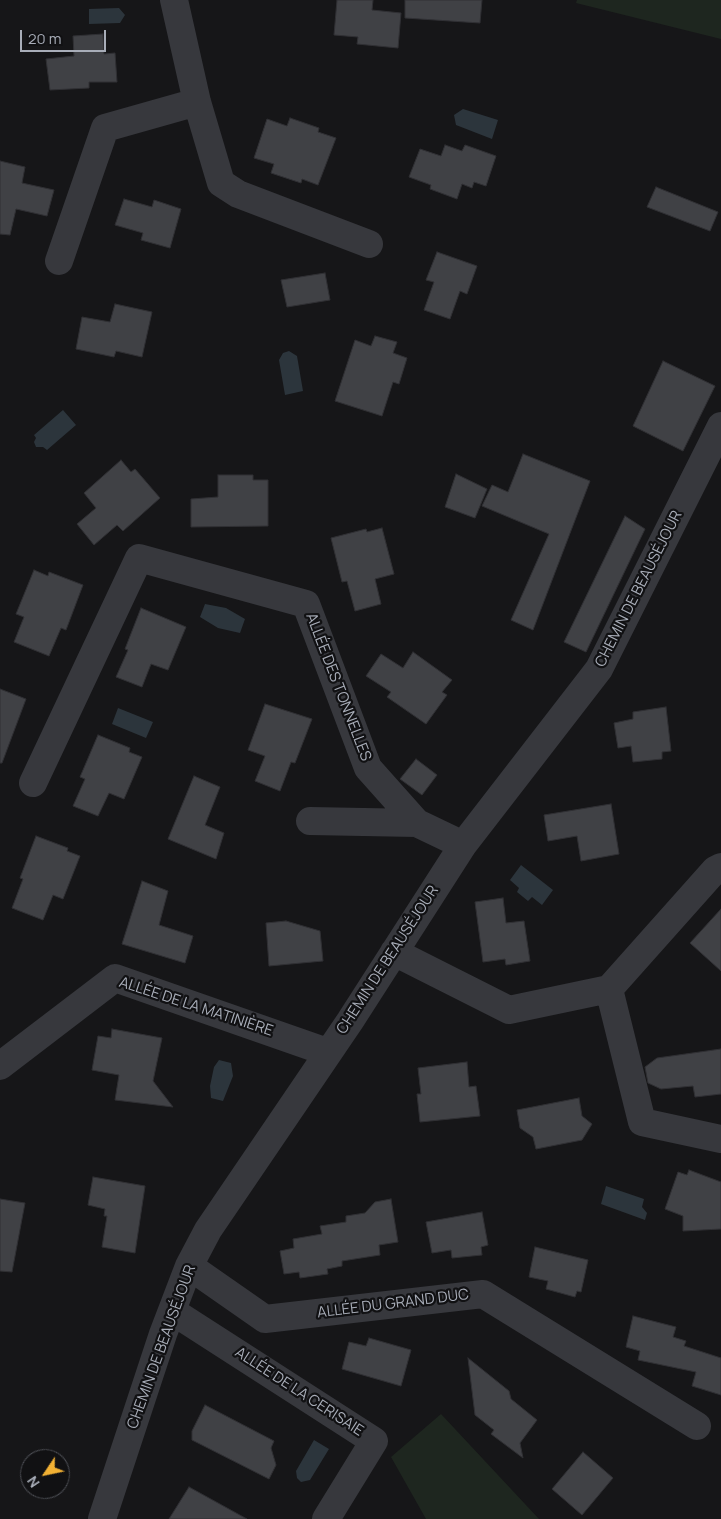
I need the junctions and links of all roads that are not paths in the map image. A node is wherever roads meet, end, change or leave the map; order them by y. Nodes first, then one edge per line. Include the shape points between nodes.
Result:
1 (174, 0) edge
2 (197, 102) junction
3 (369, 244) dead end
4 (59, 261) dead end
5 (721, 426) edge
6 (33, 783) dead end
7 (310, 821) dead end
8 (417, 823) junction
9 (464, 845) junction
10 (721, 867) edge
11 (394, 952) junction
12 (609, 989) junction
13 (328, 1052) junction
14 (0, 1066) edge
15 (721, 1139) edge
16 (189, 1266) junction
17 (172, 1310) junction
18 (696, 1426) dead end
19 (102, 1519) edge
20 (326, 1519) edge

1 - 2 street
2 - 3 street via 221,183 238,194
2 - 4 street via 105,128
5 - 9 street, CHEMIN DE BEAUSÉJOUR via 599,669
6 - 8 street, ALLÉE DES TONNELLES via 139,558 306,604 368,768
7 - 8 street
8 - 9 street, ALLÉE DES TONNELLES
9 - 11 street, CHEMIN DE BEAUSÉJOUR
10 - 12 street
11 - 12 street via 509,1010
11 - 13 street, CHEMIN DE BEAUSÉJOUR
12 - 15 street via 642,1122
13 - 14 street, ALLÉE DE LA MATINIÈRE via 116,978
13 - 16 street, CHEMIN DE BEAUSÉJOUR via 208,1230
16 - 17 street, CHEMIN DE BEAUSÉJOUR
16 - 18 street, ALLÉE DU GRAND DUC via 265,1319 483,1294
17 - 19 street, CHEMIN DE BEAUSÉJOUR
17 - 20 street, ALLÉE DE LA CERISAIE via 374,1441

